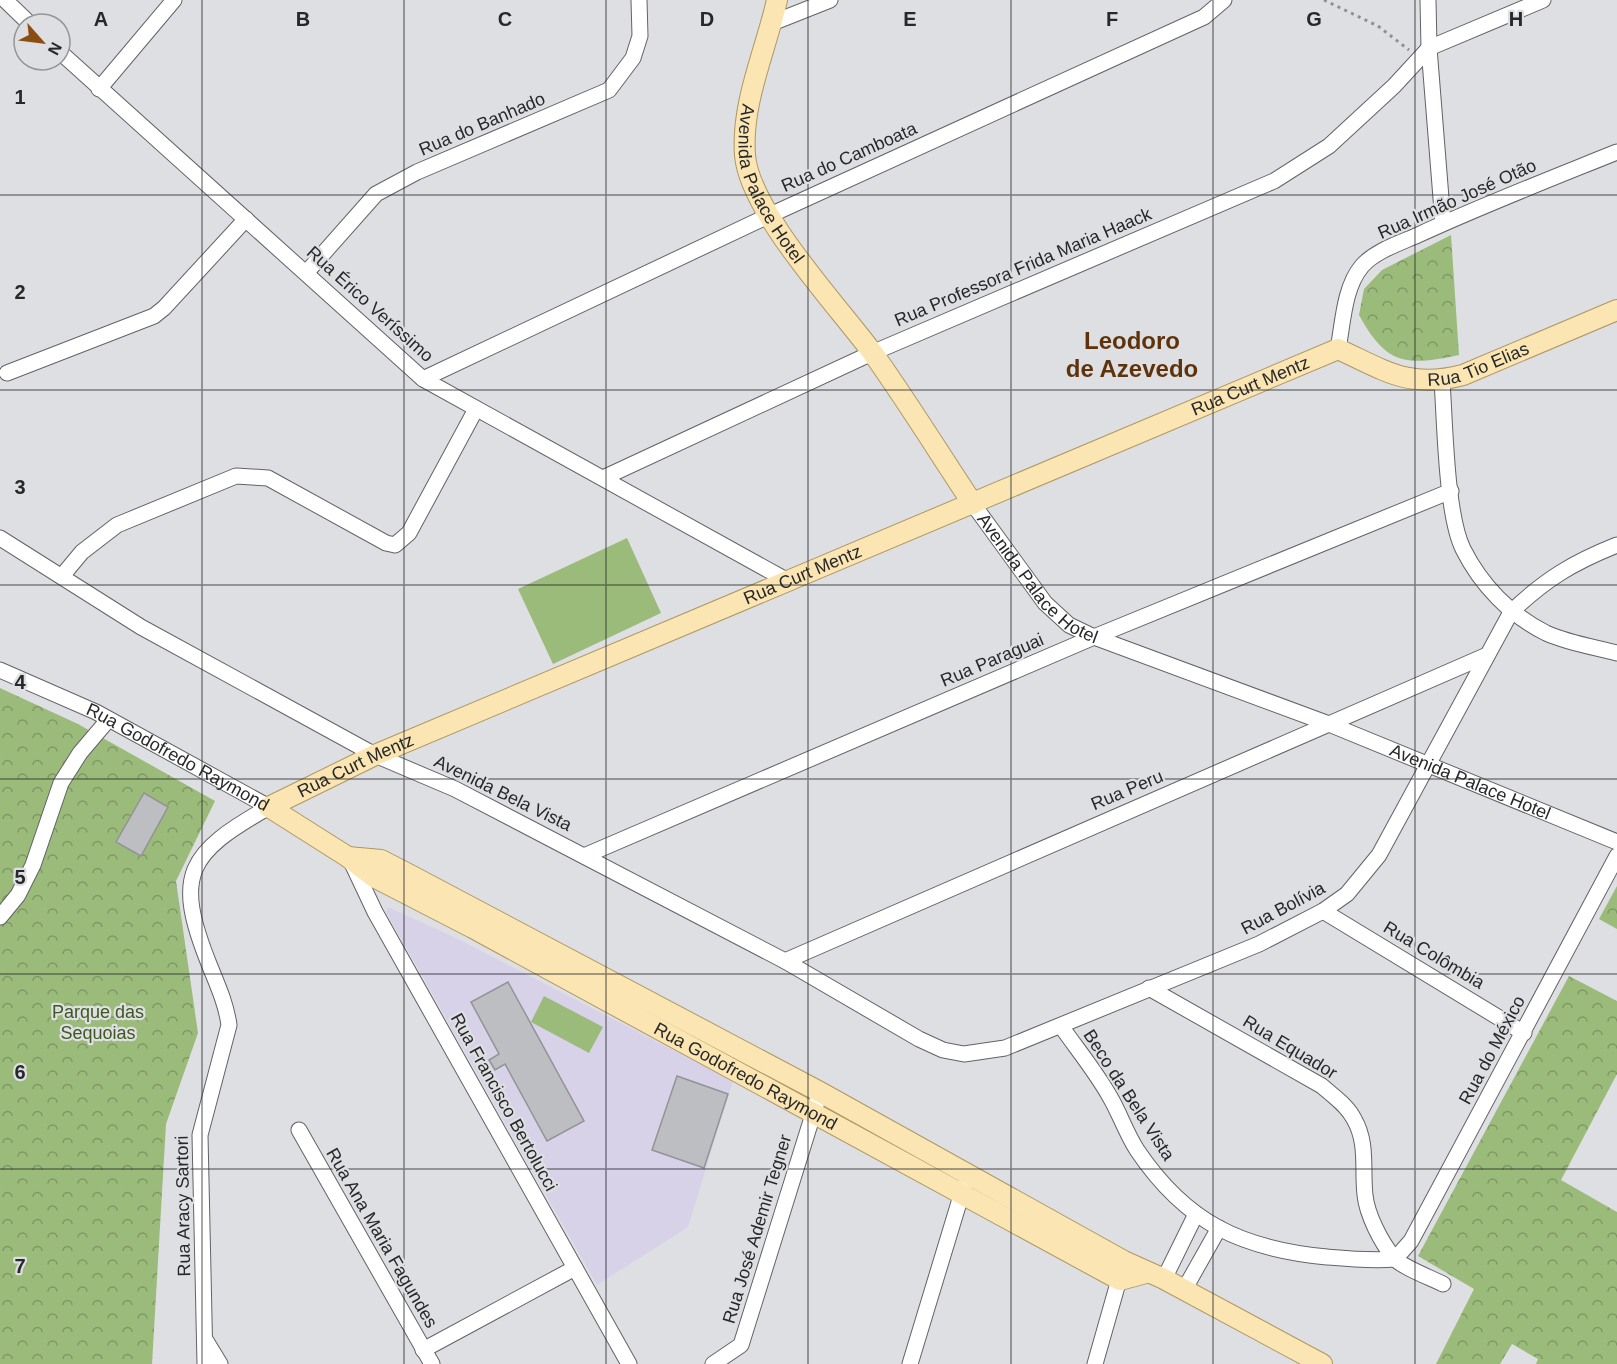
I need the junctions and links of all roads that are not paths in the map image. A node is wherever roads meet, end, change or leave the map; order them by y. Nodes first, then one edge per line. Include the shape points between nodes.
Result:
1 (5, 0) edge
2 (174, 0) edge
3 (639, 0) edge
4 (777, 0) edge
5 (830, 0) edge
6 (1224, 0) edge
7 (1428, 0) edge
8 (1543, 0) edge
9 (18, 12) edge
10 (772, 24) junction
11 (1425, 53) junction
12 (72, 63) edge
13 (99, 88) junction
14 (1617, 152) edge
15 (768, 216) junction
16 (246, 219) junction
17 (1443, 223) junction
18 (306, 273) junction
19 (1617, 310) edge
20 (1338, 349) junction
21 (872, 353) junction
22 (7, 373) dead end
23 (423, 379) junction
24 (1442, 381) junction
25 (476, 409) junction
26 (603, 478) junction
27 (1451, 491) junction
28 (973, 504) junction
29 (0, 538) edge
30 (1617, 545) edge
31 (62, 576) junction
32 (788, 581) junction
33 (1511, 612) junction
34 (1094, 637) junction
35 (1617, 652) edge
36 (1485, 656) junction
37 (0, 670) edge
38 (108, 720) junction
39 (1329, 724) junction
40 (375, 755) junction
41 (1429, 763) junction
42 (269, 807) junction
43 (1617, 842) edge
44 (348, 856) junction
45 (584, 856) junction
46 (1617, 856) edge
47 (1323, 911) junction
48 (0, 917) edge
49 (785, 961) junction
50 (1149, 988) junction
51 (1061, 1026) junction
52 (1524, 1033) junction
53 (963, 1053) joint
54 (820, 1092) junction
55 (814, 1112) junction
56 (299, 1130) dead end
57 (966, 1175) junction
58 (962, 1195) junction
59 (1196, 1214) junction
60 (1219, 1228) junction
61 (1395, 1259) junction
62 (575, 1268) junction
63 (1122, 1271) junction
64 (1155, 1276) junction
65 (1443, 1284) dead end
66 (1184, 1290) junction
67 (206, 1340) junction
68 (423, 1350) junction
69 (205, 1364) edge
70 (220, 1364) edge
71 (432, 1364) edge
72 (629, 1364) edge
73 (713, 1364) edge
74 (910, 1364) edge
75 (1095, 1364) edge
76 (1322, 1364) edge

1 - 9 street
2 - 13 street
3 - 18 street, Rua do Banhado via 640,36 633,58 609,90 417,172 376,194
4 - 10 main road, Avenida Palace Hotel
5 - 10 street
6 - 15 street, Rua do Camboata via 1204,17
7 - 11 street
8 - 11 street
10 - 15 main road, Avenida Palace Hotel via 751,99 745,156
11 - 17 street
11 - 21 street, Rua Professora Frida Maria Haack via 1329,146 1274,181
12 - 13 street, Rua Érico Veríssimo
13 - 16 street, Rua Érico Veríssimo
14 - 17 street, Rua Irmão José Otão
15 - 21 main road, Avenida Palace Hotel
15 - 23 street, Rua do Camboata
16 - 18 street, Rua Érico Veríssimo
16 - 22 street via 154,316
17 - 20 street, Rua Irmão José Otão via 1381,252 1363,266 1348,298
18 - 23 street, Rua Érico Veríssimo
19 - 24 main road, Rua Tio Elias
20 - 24 main road, Rua Tio Elias via 1400,378
20 - 28 main road, Rua Curt Mentz
21 - 26 street, Rua Professora Frida Maria Haack
21 - 28 main road, Avenida Palace Hotel
23 - 25 street, Rua Érico Veríssimo
24 - 27 street
25 - 26 street, Rua Érico Veríssimo
25 - 31 street via 409,533 395,545 340,519 268,477 236,476 117,525 82,552
26 - 32 street, Rua Érico Veríssimo
27 - 33 street via 1463,549 1487,586
27 - 34 street, Rua Paraguai
28 - 32 main road, Rua Curt Mentz
28 - 34 street, Avenida Palace Hotel via 1045,603 1069,625
29 - 31 street, Avenida Bela Vista
30 - 33 street, Rua Bolívia via 1580,560 1543,582
31 - 40 street, Avenida Bela Vista via 141,627
32 - 40 main road, Rua Curt Mentz
33 - 35 street via 1547,633
33 - 36 street, Rua Bolívia
34 - 39 street, Avenida Palace Hotel
34 - 45 street, Rua Paraguai
36 - 39 street, Rua Peru
36 - 41 street, Rua Bolívia
37 - 38 street, Rua Godofredo Raymond
38 - 42 street, Rua Godofredo Raymond
38 - 48 street via 61,783 33,865 18,896
39 - 41 street, Avenida Palace Hotel
39 - 49 street, Rua Peru
40 - 42 main road, Rua Curt Mentz
40 - 45 street, Avenida Bela Vista via 455,789
41 - 43 street, Avenida Palace Hotel
41 - 47 street, Rua Bolívia via 1379,855 1347,894
42 - 44 main road, Rua Godofredo Raymond
42 - 67 street, Rua Aracy Sartori via 213,842 190,883 190,907 227,1008 229,1024 200,1136
44 - 54 main road, Rua Godofredo Raymond via 392,866
44 - 55 main road, Rua Godofredo Raymond via 374,877
44 - 62 street, Rua Francisco Bertolucci via 375,912
45 - 49 street, Avenida Bela Vista
46 - 52 street, Rua do México
47 - 50 street, Rua Bolívia via 1259,944
47 - 52 street, Rua Colômbia
49 - 53 street, Avenida Bela Vista via 919,1040
50 - 51 street, Rua Bolívia
50 - 61 street, Rua Equador via 1322,1086 1340,1101 1354,1118 1361,1137 1369,1212
51 - 53 street, Rua Bolívia via 1005,1048
51 - 59 street, Beco da Bela Vista via 1110,1096 1137,1149
52 - 61 street, Rua do México via 1411,1240
54 - 55 street, Rua José Ademir Tegner
54 - 57 main road, Rua Godofredo Raymond
55 - 58 main road, Rua Godofredo Raymond
55 - 73 street, Rua José Ademir Tegner via 741,1345
56 - 68 street, Rua Ana Maria Fagundes
57 - 58 street
57 - 63 main road, Rua Godofredo Raymond
58 - 63 main road, Rua Godofredo Raymond
58 - 74 street
59 - 60 street, Beco da Bela Vista
59 - 64 street
60 - 61 street, Beco da Bela Vista via 1241,1240 1296,1254 1371,1261
60 - 66 street
61 - 65 street
62 - 68 street
62 - 72 street, Rua Francisco Bertolucci
63 - 64 main road, Rua Godofredo Raymond
63 - 75 street
64 - 66 main road, Rua Godofredo Raymond
66 - 76 main road, Rua Godofredo Raymond
67 - 69 street, Rua Aracy Sartori
67 - 70 street
68 - 71 street, Rua Ana Maria Fagundes

